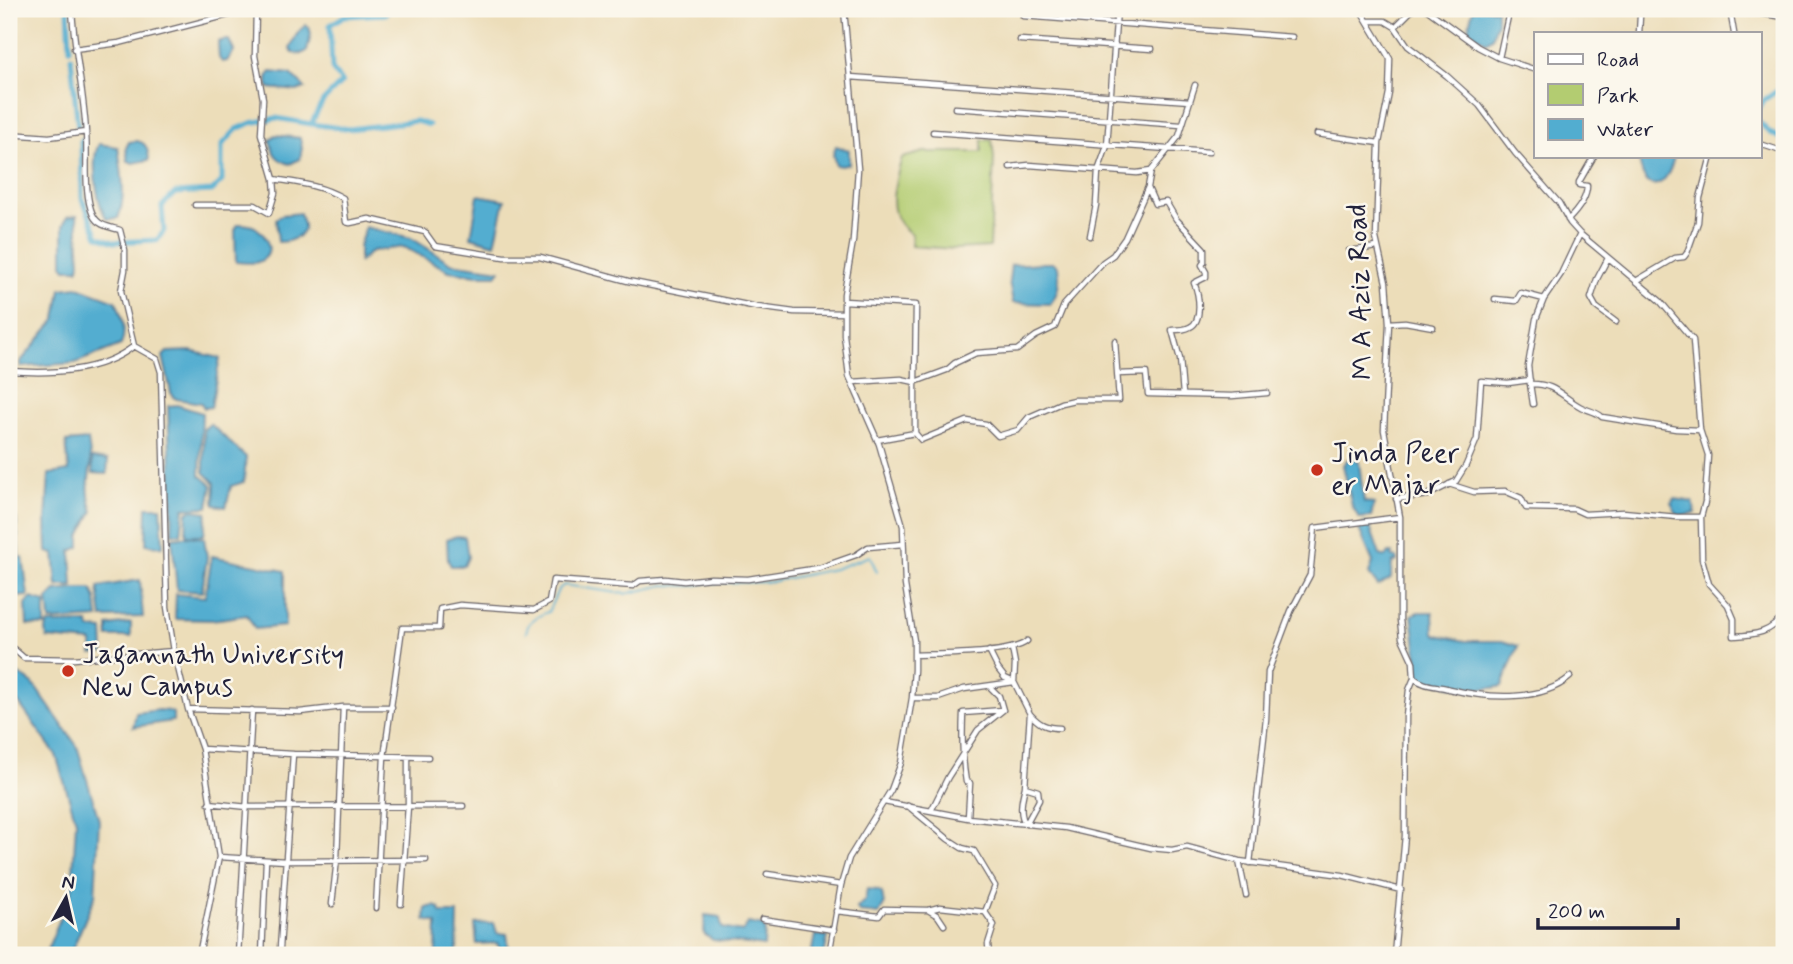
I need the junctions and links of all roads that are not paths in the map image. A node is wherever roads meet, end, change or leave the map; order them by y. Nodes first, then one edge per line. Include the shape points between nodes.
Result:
1 (72, 9) edge
2 (254, 9) edge
3 (844, 9) edge
4 (1117, 9) edge
5 (1311, 9) edge
6 (1360, 9) edge
7 (1413, 9) edge
8 (1426, 9) edge
9 (1527, 9) edge
10 (1730, 9) edge
11 (1023, 16) dead end
12 (1640, 16) dead end
13 (1784, 17) edge
14 (1369, 21) junction
15 (1117, 23) junction
16 (1395, 27) junction
17 (1639, 32) edge
18 (1734, 32) edge
19 (1292, 37) dead end
20 (1020, 40) dead end
21 (1116, 47) junction
22 (74, 49) junction
23 (1152, 49) dead end
24 (1499, 58) junction
25 (1534, 69) edge
26 (849, 76) junction
27 (1195, 85) dead end
28 (1110, 96) junction
29 (1190, 101) junction
30 (955, 108) dead end
31 (1109, 120) junction
32 (1181, 125) junction
33 (86, 132) junction
34 (933, 132) dead end
35 (9, 134) edge
36 (1317, 134) dead end
37 (1379, 143) junction
38 (1762, 145) edge
39 (1107, 146) junction
40 (1169, 149) junction
41 (1209, 152) dead end
42 (1784, 152) edge
43 (1593, 158) edge
44 (1710, 158) edge
45 (1010, 166) dead end
46 (1098, 171) junction
47 (1151, 171) junction
48 (274, 180) junction
49 (1147, 187) junction
50 (195, 205) dead end
51 (1568, 220) junction
52 (1580, 234) junction
53 (1090, 236) dead end
54 (1377, 247) junction
55 (1349, 251) dead end
56 (1608, 258) junction
57 (1636, 281) junction
58 (1495, 299) dead end
59 (1544, 299) junction
60 (844, 301) junction
61 (844, 313) junction
62 (1616, 322) dead end
63 (1389, 323) junction
64 (1433, 327) dead end
65 (1115, 341) dead end
66 (134, 346) junction
67 (9, 371) edge
68 (1118, 373) junction
69 (852, 382) junction
70 (915, 382) junction
71 (1530, 382) junction
72 (1267, 393) dead end
73 (1183, 394) junction
74 (1533, 404) dead end
75 (1700, 430) junction
76 (915, 433) junction
77 (877, 440) junction
78 (1449, 484) junction
79 (1396, 499) junction
80 (1400, 517) junction
81 (1701, 517) junction
82 (903, 544) junction
83 (1784, 614) edge
84 (1027, 642) dead end
85 (9, 645) edge
86 (1012, 648) junction
87 (174, 651) junction
88 (989, 651) junction
89 (914, 655) junction
90 (1570, 677) dead end
91 (1414, 678) junction
92 (1014, 682) junction
93 (990, 686) junction
94 (912, 698) junction
95 (343, 707) junction
96 (392, 707) junction
97 (188, 709) junction
98 (252, 710) junction
99 (1003, 710) junction
100 (1030, 714) junction
101 (1060, 728) dead end
102 (202, 749) junction
103 (251, 751) junction
104 (964, 753) junction
105 (293, 754) junction
106 (341, 755) junction
107 (384, 757) junction
108 (408, 757) junction
109 (428, 758) dead end
110 (1025, 787) junction
111 (884, 802) junction
112 (209, 803) junction
113 (907, 805) junction
114 (383, 806) junction
115 (408, 806) junction
116 (463, 806) dead end
117 (248, 807) junction
118 (289, 807) junction
119 (338, 807) junction
120 (932, 809) junction
121 (968, 818) junction
122 (1026, 824) junction
123 (219, 857) junction
124 (243, 858) junction
125 (337, 859) junction
126 (379, 859) junction
127 (266, 860) junction
128 (404, 860) junction
129 (426, 860) dead end
130 (286, 861) junction
131 (1239, 861) junction
132 (1250, 863) junction
133 (767, 874) dead end
134 (841, 885) junction
135 (1401, 890) junction
136 (1246, 895) dead end
137 (332, 904) dead end
138 (401, 904) dead end
139 (376, 908) dead end
140 (928, 910) junction
141 (836, 911) junction
142 (985, 912) junction
143 (762, 919) dead end
144 (944, 925) dead end
145 (834, 930) junction
146 (280, 948) dead end
147 (199, 955) edge
148 (238, 955) edge
149 (262, 955) edge
150 (829, 955) edge
151 (989, 955) edge
152 (1394, 955) edge

1 - 22 street
2 - 22 street via 119,43
2 - 48 street via 255,56 263,99 261,135
3 - 26 street
4 - 15 street
5 - 6 street
6 - 14 street, M A Aziz Road
7 - 16 street
8 - 24 street
9 - 24 street via 1509,12
10 - 13 street
10 - 18 street
11 - 15 street
12 - 17 street
14 - 16 street
14 - 37 street, M A Aziz Road via 1390,59
15 - 19 street
15 - 21 street
16 - 51 street via 1408,46 1479,105
20 - 21 street
21 - 23 street
21 - 28 street
22 - 33 street
24 - 25 street
26 - 28 street
26 - 60 street via 858,169
27 - 29 street
28 - 29 street
28 - 31 street
29 - 32 street
30 - 31 street
31 - 32 street
31 - 39 street
32 - 40 street
33 - 35 street via 49,137
33 - 66 street via 93,215 99,224 120,230 125,250 121,291
34 - 39 street
36 - 37 street
37 - 54 street, M A Aziz Road
38 - 42 street
39 - 40 street
39 - 46 street
40 - 41 street
40 - 47 street
43 - 51 street via 1579,182 1587,186 1586,192
44 - 57 street via 1687,253
45 - 46 street
46 - 47 street
46 - 53 street
47 - 49 street
48 - 50 street via 269,213 255,205
48 - 61 street via 308,184 343,198 346,222 369,219 425,232 435,246 540,257 628,281 757,307
49 - 70 street via 1119,248 1064,305 1055,327 1017,350 976,353
49 - 73 street via 1155,204 1166,202 1204,249 1206,277 1194,283 1199,298 1195,323 1172,330
51 - 52 street
52 - 56 street
52 - 59 street
54 - 55 street
54 - 63 street, M A Aziz Road
56 - 57 street
56 - 62 street via 1591,298
57 - 75 street via 1693,340
58 - 59 street via 1516,301 1521,293
59 - 71 street via 1530,345
60 - 61 street
60 - 70 street via 916,305
61 - 69 street
63 - 64 street
63 - 79 street, M A Aziz Road via 1384,430
65 - 68 street
66 - 67 street via 122,355 80,369
66 - 87 street via 157,359 161,372 167,607
68 - 73 street via 1146,373 1148,394
68 - 76 street via 1118,400 1061,403 1029,417 1018,430 1007,434 998,436 986,424 967,421 921,440
69 - 70 street
69 - 77 street
70 - 76 street
71 - 74 street
71 - 75 street via 1553,388 1602,417
71 - 78 street via 1481,381 1477,439 1466,465
72 - 73 street
75 - 81 street via 1708,455
76 - 77 street
77 - 82 street via 898,505
78 - 79 street via 1427,495
78 - 81 street via 1474,492 1505,491 1521,498 1526,508
79 - 80 street, M A Aziz Road
80 - 91 street, M A Aziz Road via 1400,620
80 - 132 street via 1314,528 1310,575 1268,672
81 - 83 street via 1702,559 1709,584 1728,605 1734,636 1768,631
82 - 89 street
82 - 96 street via 868,547 820,568 747,579 666,579 632,586 553,580 549,602 534,610 460,605 440,609 439,628 402,628
84 - 86 street
85 - 87 street via 24,658
86 - 88 street
86 - 92 street
87 - 97 street
88 - 89 street
88 - 92 street via 1005,678
89 - 94 street
90 - 91 street via 1562,685 1519,695 1460,692 1423,685
91 - 135 street, M A Aziz Road via 1406,716
92 - 93 street
92 - 100 street
93 - 94 street via 938,698
93 - 99 street
94 - 111 street via 901,763
95 - 96 street
95 - 98 street via 300,712
95 - 106 street
96 - 107 street
97 - 98 street
97 - 102 street
98 - 103 street
99 - 104 street via 978,730
99 - 104 street via 963,713
100 - 101 street via 1038,723
100 - 110 street
102 - 103 street
102 - 112 street
103 - 105 street
103 - 117 street
104 - 120 street
104 - 121 street via 966,782 970,783
105 - 106 street
105 - 118 street
106 - 107 street
106 - 119 street
107 - 108 street
107 - 114 street
108 - 109 street
108 - 115 street
110 - 122 street via 1022,820
110 - 122 street via 1038,790 1039,800
111 - 113 street
111 - 134 street via 849,858
112 - 117 street
112 - 123 street
113 - 120 street
113 - 142 street via 948,839 979,857 995,886
114 - 115 street
114 - 119 street
114 - 126 street
115 - 116 street
115 - 128 street
117 - 118 street
117 - 124 street
118 - 119 street
118 - 130 street
119 - 125 street
120 - 121 street
121 - 122 street
122 - 131 street via 1066,828 1151,848 1187,847
123 - 124 street
123 - 147 street
124 - 127 street
124 - 148 street
125 - 126 street
125 - 130 street
125 - 137 street
126 - 128 street
126 - 139 street
127 - 130 street
127 - 149 street
128 - 129 street
128 - 138 street
130 - 146 street
131 - 132 street
131 - 136 street
132 - 135 street via 1342,874
133 - 134 street
134 - 141 street
135 - 152 street, M A Aziz Road
140 - 141 street via 884,909 879,916
140 - 142 street
140 - 144 street
141 - 145 street
142 - 151 street via 994,925
143 - 145 street
145 - 150 street

